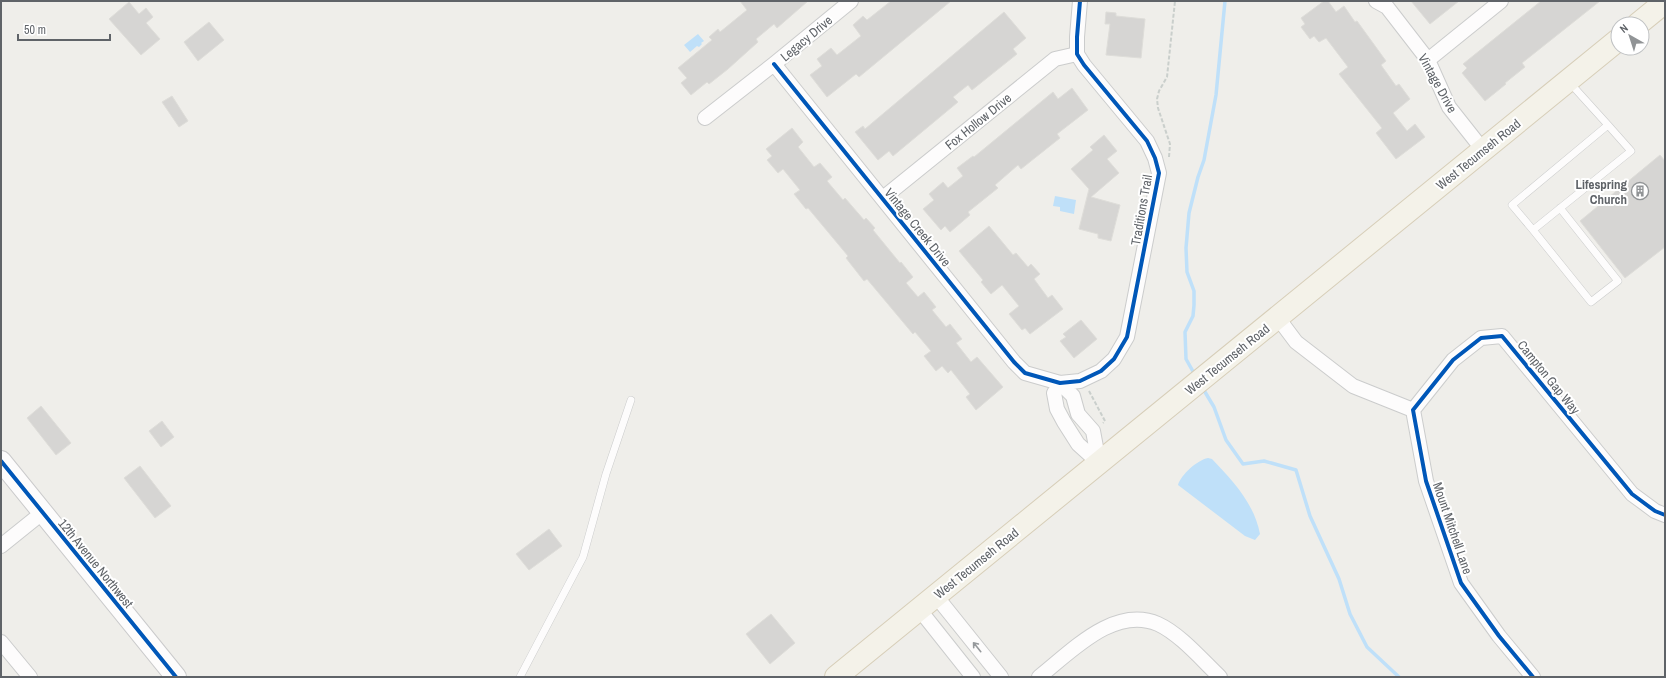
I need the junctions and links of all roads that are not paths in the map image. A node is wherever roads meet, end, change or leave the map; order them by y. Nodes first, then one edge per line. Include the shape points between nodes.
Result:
1 (850, 1) edge
2 (1080, 1) edge
3 (1376, 1) edge
4 (1502, 1) edge
5 (1665, 2) edge
6 (1648, 16) edge
7 (1610, 47) edge
8 (1077, 54) junction
9 (1428, 60) junction
10 (774, 64) junction
11 (1568, 81) junction
12 (705, 118) dead end
13 (1608, 125) junction
14 (1483, 150) junction
15 (883, 198) junction
16 (1560, 208) junction
17 (1533, 230) junction
18 (1278, 318) junction
19 (1060, 383) junction
20 (631, 400) dead end
21 (1412, 410) junction
22 (1, 461) edge
23 (1099, 463) junction
24 (42, 513) junction
25 (1665, 515) edge
26 (1, 546) edge
27 (936, 596) junction
28 (919, 610) junction
29 (1, 642) edge
30 (30, 677) edge
31 (176, 677) edge
32 (520, 677) edge
33 (836, 677) edge
34 (973, 677) edge
35 (1001, 677) edge
36 (1039, 677) edge
37 (1220, 677) edge
38 (1533, 677) edge

1 - 10 street, Legacy Drive
2 - 8 street
3 - 9 street, Vintage Drive via 1387,7
4 - 9 street
5 - 6 main road
7 - 11 main road, West Tecumseh Road
8 - 15 street, Fox Hollow Drive via 1055,59
8 - 19 street, Traditions Trail via 1147,141 1159,173 1127,337 1114,359 1101,371 1080,381
9 - 14 street, Vintage Drive via 1449,107
10 - 12 street, Legacy Drive
10 - 15 street, Vintage Creek Drive
11 - 13 lane
11 - 14 main road, West Tecumseh Road
13 - 16 lane via 1631,151
13 - 17 lane via 1512,206
14 - 18 main road, West Tecumseh Road
15 - 19 street, Vintage Creek Drive via 1014,362 1026,373
16 - 17 lane
16 - 17 lane via 1618,281 1591,302
18 - 21 street via 1296,342 1353,386
18 - 23 main road, West Tecumseh Road
19 - 23 street via 1073,396 1078,414 1093,431
19 - 23 street via 1054,393 1057,409 1078,444
20 - 32 lane via 606,474 583,557
21 - 25 street, Campton Gap Way via 1454,360 1481,338 1502,336 1632,494 1654,511
21 - 38 street, Mount Mitchell Lane via 1426,481 1461,583 1499,636
22 - 24 street, 12th Avenue Northwest
23 - 27 main road, West Tecumseh Road
24 - 26 street
24 - 31 street, 12th Avenue Northwest
27 - 28 main road, West Tecumseh Road
35 -> 27 street
28 - 33 main road, West Tecumseh Road
28 - 34 street
29 - 30 street
36 - 37 street via 1099,630 1121,621 1145,620 1159,624 1179,638

